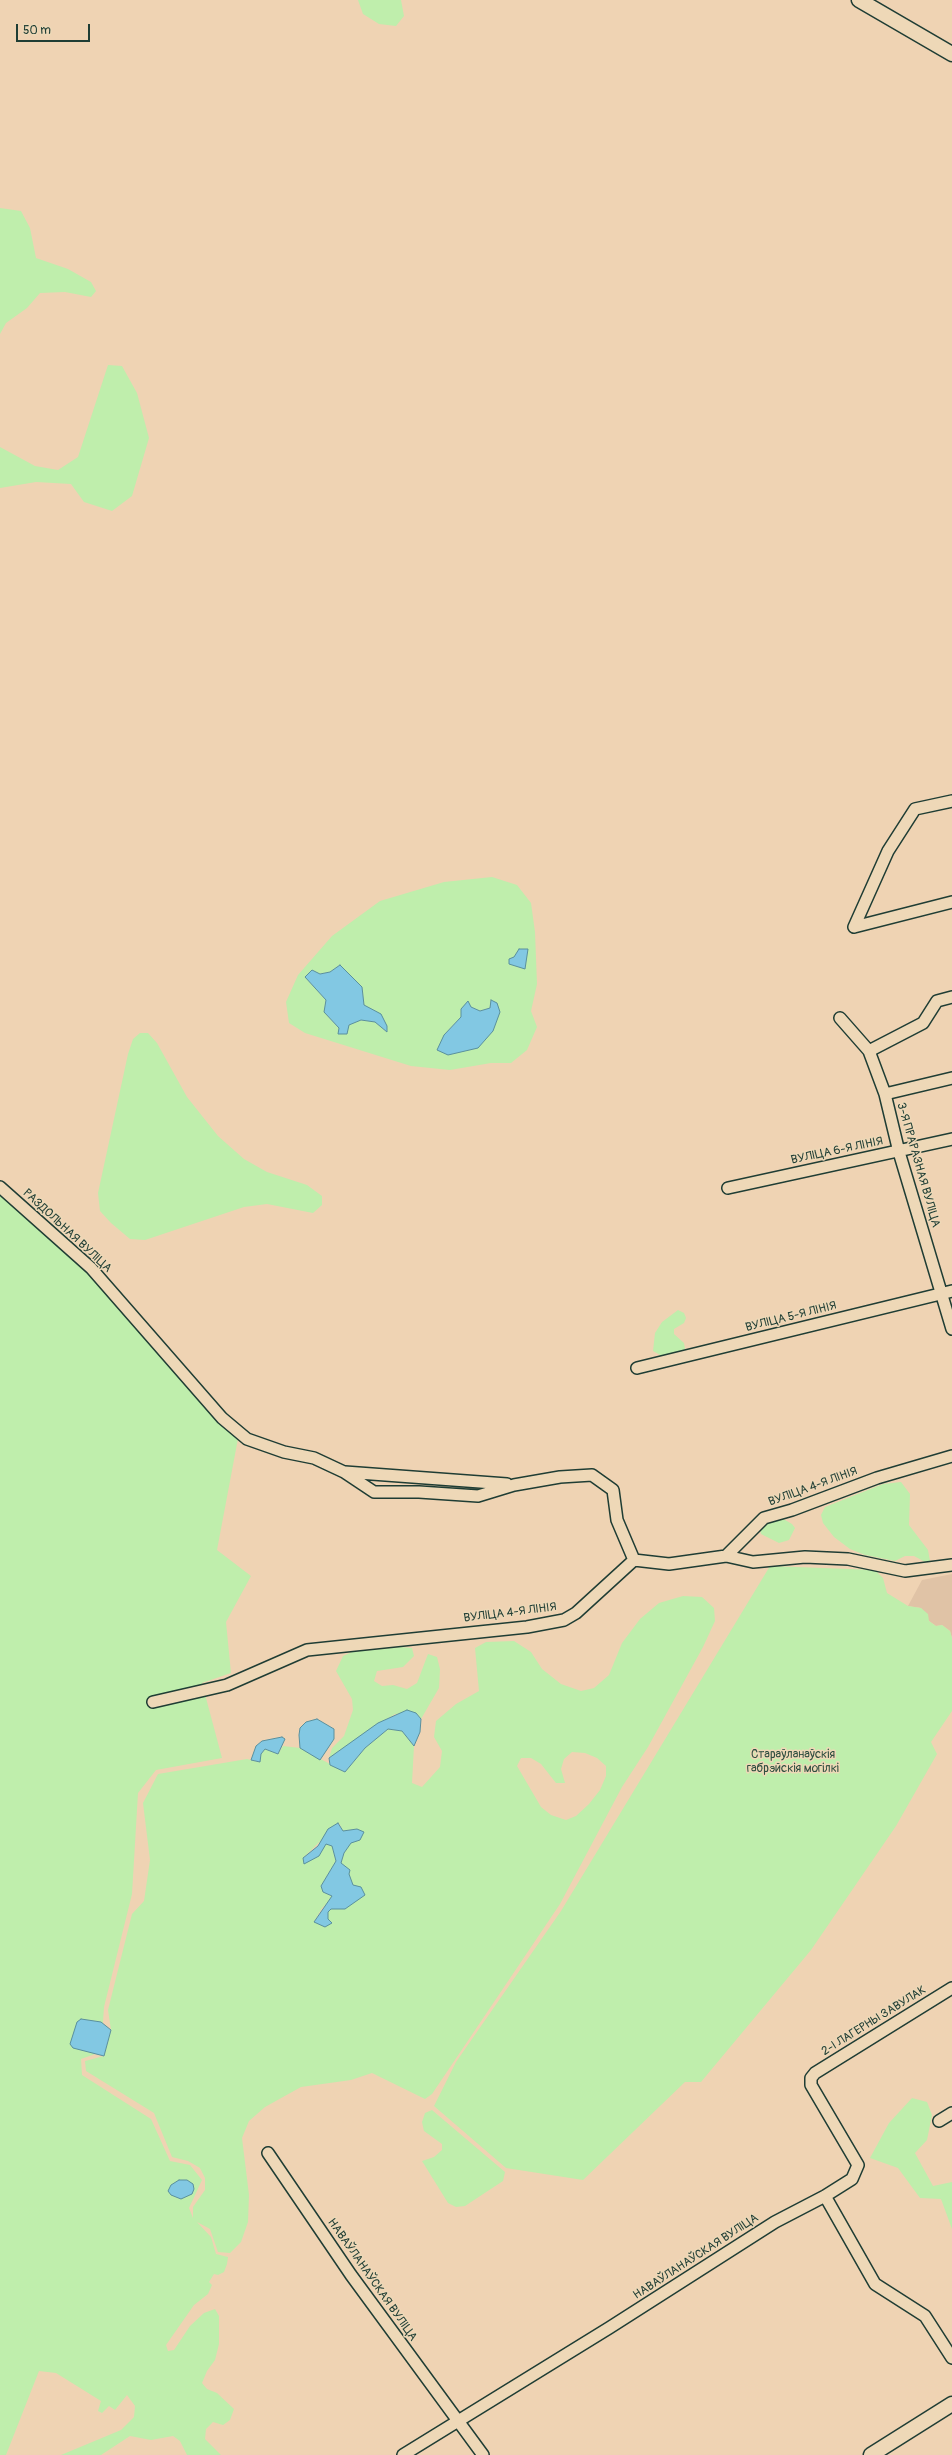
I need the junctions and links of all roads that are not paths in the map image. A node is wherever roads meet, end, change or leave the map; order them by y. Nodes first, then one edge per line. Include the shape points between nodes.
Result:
1 (859, 0) edge
2 (952, 54) edge
3 (952, 801) edge
4 (952, 902) edge
5 (952, 997) edge
6 (840, 1018) dead end
7 (869, 1051) junction
8 (952, 1078) edge
9 (885, 1094) junction
10 (952, 1139) edge
11 (899, 1152) junction
12 (0, 1187) edge
13 (728, 1188) dead end
14 (947, 1292) edge
15 (952, 1329) edge
16 (637, 1368) dead end
17 (952, 1456) edge
18 (344, 1472) junction
19 (514, 1485) junction
20 (726, 1556) junction
21 (634, 1560) junction
22 (952, 1565) edge
23 (153, 1702) dead end
24 (952, 1988) edge
25 (811, 2078) joint
26 (952, 2113) edge
27 (939, 2121) dead end
28 (268, 2153) dead end
29 (825, 2196) junction
30 (952, 2358) edge
31 (952, 2404) edge
32 (457, 2419) junction
33 (402, 2455) edge
34 (483, 2455) edge
35 (871, 2455) edge

1 - 2 street
3 - 4 street via 915,809 888,851 854,927
5 - 7 street via 936,1001 923,1023
6 - 7 street, 3-Я ПРАРАЗНАЯ ВУЛІЦА
7 - 9 street, 3-Я ПРАРАЗНАЯ ВУЛІЦА
8 - 9 street
9 - 11 street, 3-Я ПРАРАЗНАЯ ВУЛІЦА
10 - 11 street, ВУЛІЦА 6-Я ЛІНІЯ
11 - 13 street, ВУЛІЦА 6-Я ЛІНІЯ
11 - 14 street, 3-Я ПРАРАЗНАЯ ВУЛІЦА
12 - 18 street, РАЗДОЛЬНАЯ ВУЛІЦА via 91,1268 222,1418 247,1440 314,1458
14 - 15 street, 3-Я ПРАРАЗНАЯ ВУЛІЦА
14 - 16 street, ВУЛІЦА 5-Я ЛІНІЯ
17 - 20 street, ВУЛІЦА 4-Я ЛІНІЯ via 877,1478 764,1518
18 - 19 street
18 - 19 street via 374,1492 478,1496
19 - 21 street via 560,1477 592,1475 613,1490 617,1520
20 - 21 street via 670,1564
20 - 22 street via 753,1562 805,1557 848,1559 905,1571
21 - 23 street, ВУЛІЦА 4-Я ЛІНІЯ via 576,1613 564,1620 527,1627 307,1650 227,1685
24 - 25 street, 2-І ЛАГЕРНЫ ЗАВУЛАК via 815,2073
25 - 29 street, НАВАЎЛАНАЎСКАЯ ВУЛІЦА via 812,2085 858,2166 852,2179
26 - 27 street
28 - 32 street, НАВАЎЛАНАЎСКАЯ ВУЛІЦА via 359,2287
29 - 30 street via 875,2284 925,2316
29 - 32 street, НАВАЎЛАНАЎСКАЯ ВУЛІЦА via 775,2222 609,2328
31 - 35 street
32 - 33 street, НАВАЎЛАНАЎСКАЯ ВУЛІЦА
32 - 34 street

